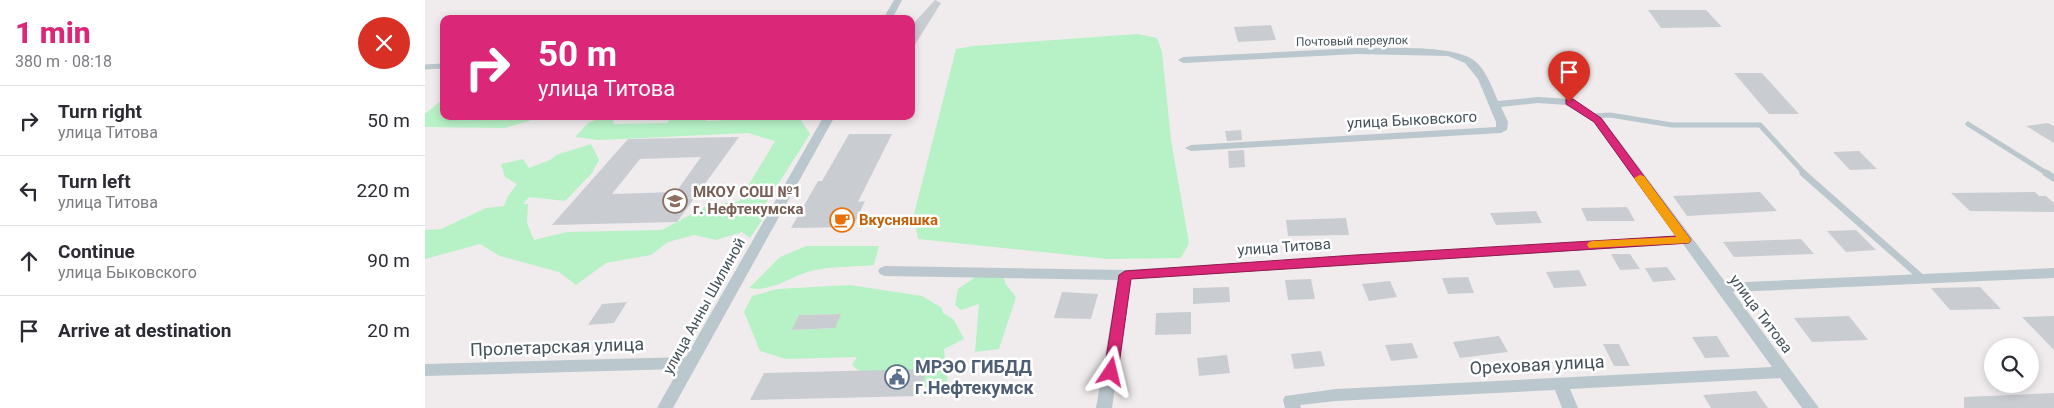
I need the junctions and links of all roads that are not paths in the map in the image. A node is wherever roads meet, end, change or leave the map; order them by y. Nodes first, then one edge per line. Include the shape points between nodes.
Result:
1 (897, 0) edge
2 (889, 15) edge
3 (1183, 60) dead end
4 (440, 66) edge
5 (425, 67) edge
6 (1496, 104) junction
7 (1595, 118) junction
8 (828, 120) edge
9 (1968, 124) dead end
10 (1191, 148) dead end
11 (2054, 178) edge
12 (1685, 240) junction
13 (885, 271) dead end
14 (2054, 273) edge
15 (1125, 275) junction
16 (1923, 279) junction
17 (1721, 288) junction
18 (691, 363) junction
19 (425, 370) edge
20 (1785, 372) junction
21 (1560, 384) junction
22 (1292, 404) edge
23 (665, 408) edge
24 (1104, 408) edge
25 (1570, 408) edge
26 (1811, 408) edge

1 - 2 street
3 - 6 street, Почтовый переулок via 1357,51 1449,53 1469,61 1483,78
4 - 5 lane
6 - 7 street, улица Быковского via 1539,100 1569,102
6 - 10 street, улица Быковского via 1501,130
7 - 12 street, улица Титова
7 - 16 lane via 1610,115 1673,125 1760,125 1801,171
8 - 18 street, улица Анны Шилиной
9 - 11 lane
12 - 15 street, улица Титова
12 - 17 street, улица Титова
13 - 15 street, улица Титова
14 - 16 street
15 - 24 street
16 - 17 street
17 - 20 street, улица Титова
18 - 19 street, Пролетарская улица
18 - 23 street, улица Анны Шилиной
20 - 21 street, Ореховая улица
20 - 26 street, улица Титова
21 - 22 street, Ореховая улица via 1336,395
21 - 25 street

